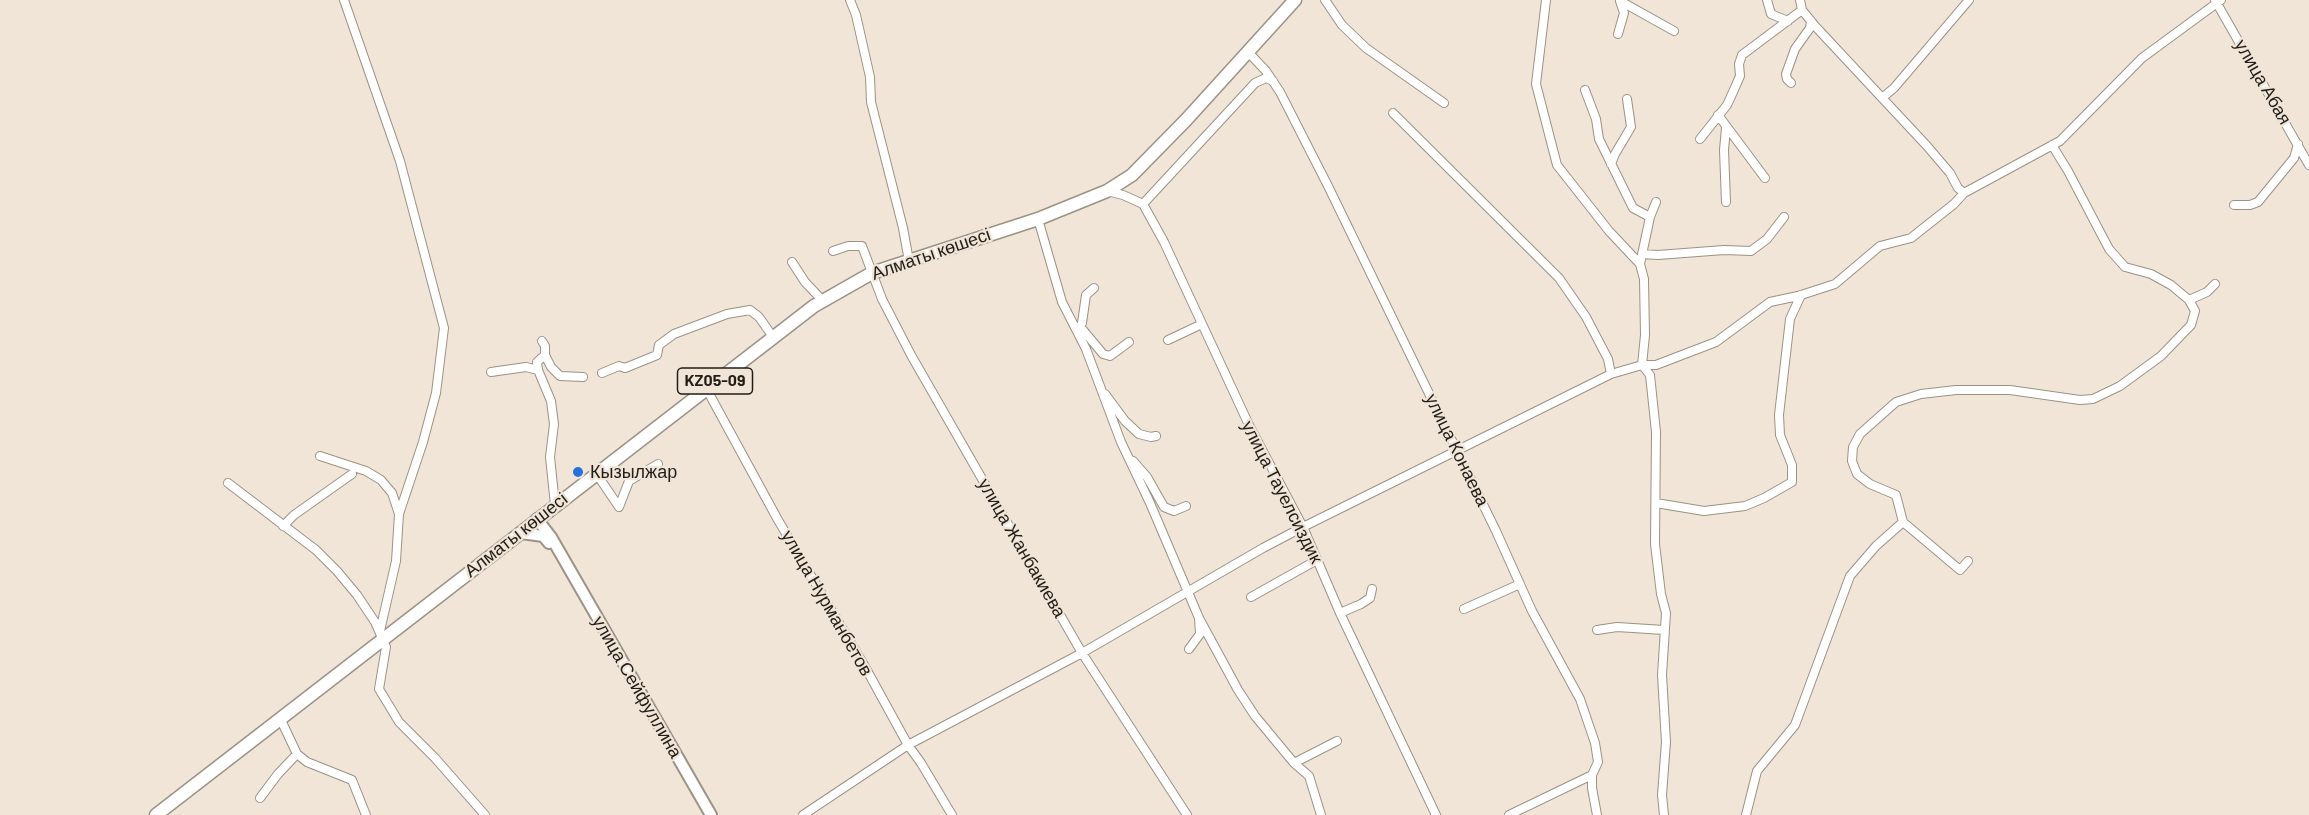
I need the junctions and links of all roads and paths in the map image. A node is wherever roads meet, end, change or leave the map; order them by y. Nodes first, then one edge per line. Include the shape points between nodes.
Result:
1 (344, 0) edge
2 (850, 0) edge
3 (1295, 0) edge
4 (1325, 0) edge
5 (1546, 0) edge
6 (1767, 0) edge
7 (1800, 0) edge
8 (1969, 0) edge
9 (2218, 1) edge
10 (1623, 2) edge
11 (1802, 10) junction
12 (1788, 21) junction
13 (1811, 21) junction
14 (1674, 31) dead end
15 (1618, 34) dead end
16 (1248, 52) junction
17 (1273, 81) junction
18 (1791, 83) dead end
19 (1585, 90) dead end
20 (1882, 98) junction
21 (1627, 99) dead end
22 (1444, 104) dead end
23 (1393, 113) dead end
24 (1718, 115) junction
25 (1726, 128) junction
26 (1701, 139) dead end
27 (2298, 144) junction
28 (2052, 146) junction
29 (1611, 164) junction
30 (2309, 165) edge
31 (1766, 178) dead end
32 (1107, 191) junction
33 (1965, 193) junction
34 (1656, 202) dead end
35 (1726, 202) dead end
36 (1143, 204) junction
37 (2234, 205) dead end
38 (1650, 217) junction
39 (1784, 217) dead end
40 (1038, 219) junction
41 (833, 251) dead end
42 (1642, 254) junction
43 (909, 261) junction
44 (792, 262) dead end
45 (1640, 264) junction
46 (872, 273) junction
47 (2215, 284) dead end
48 (1094, 288) dead end
49 (1801, 295) junction
50 (2189, 300) junction
51 (823, 301) junction
52 (1202, 324) junction
53 (1078, 330) junction
54 (773, 337) junction
55 (1168, 340) dead end
56 (542, 341) dead end
57 (1129, 342) dead end
58 (544, 355) junction
59 (1642, 365) junction
60 (538, 370) junction
61 (491, 372) dead end
62 (602, 373) dead end
63 (1611, 374) junction
64 (583, 377) dead end
65 (1099, 382) junction
66 (706, 388) junction
67 (1156, 436) dead end
68 (1457, 451) junction
69 (320, 456) dead end
70 (1128, 456) junction
71 (658, 464) dead end
72 (596, 473) junction
73 (352, 474) dead end
74 (228, 483) dead end
75 (1656, 503) junction
76 (555, 505) junction
77 (1186, 506) dead end
78 (399, 514) junction
79 (537, 519) junction
80 (1904, 522) junction
81 (283, 526) junction
82 (1303, 527) junction
83 (521, 533) junction
84 (563, 559) junction
85 (1317, 560) junction
86 (1968, 561) dead end
87 (1520, 584) junction
88 (1372, 589) dead end
89 (1189, 591) junction
90 (1251, 597) dead end
91 (1464, 609) dead end
92 (1340, 613) junction
93 (1199, 618) junction
94 (1597, 630) dead end
95 (1664, 630) junction
96 (382, 634) junction
97 (1189, 649) dead end
98 (1082, 653) junction
99 (280, 718) junction
100 (1337, 741) dead end
101 (908, 745) junction
102 (297, 754) junction
103 (1294, 763) junction
104 (1592, 775) junction
105 (260, 798) dead end
106 (156, 815) edge
107 (366, 815) edge
108 (485, 815) edge
109 (711, 815) edge
110 (803, 815) edge
111 (952, 815) edge
112 (1187, 815) edge
113 (1321, 815) edge
114 (1436, 815) edge
115 (1509, 815) edge
116 (1598, 815) edge
117 (1664, 815) edge
118 (1746, 815) edge

1 - 78 street via 400,161 444,328 436,393
2 - 43 street
3 - 16 main road, Алматы көшесі / KZ05-09
4 - 22 street via 1342,25 1366,48
5 - 45 street via 1536,84 1557,165
6 - 12 street via 1771,14
7 - 11 street
8 - 20 street
9 - 27 street, улица Абая
9 - 28 street via 2142,58
10 - 14 street
10 - 15 street
11 - 12 street
11 - 13 street
12 - 24 street via 1742,55 1740,76
13 - 18 street via 1786,74
13 - 20 street
16 - 17 street, улица Конаева
16 - 32 main road, Алматы көшесі / KZ05-09 via 1160,148
17 - 36 street via 1266,78 1255,83
17 - 68 street, улица Конаева
19 - 29 street via 1599,139
20 - 33 street via 1928,146
21 - 29 street via 1631,127
23 - 63 street via 1559,278 1586,317 1608,359
24 - 25 street
24 - 26 street
25 - 31 street
25 - 35 street
27 - 30 street, улица Абая
27 - 37 street via 2294,158 2258,201
28 - 33 street
28 - 50 street via 2109,249 2125,267 2151,274
29 - 38 street via 1633,208
32 - 36 street
32 - 40 main road, Алматы көшесі / KZ05-09
33 - 49 street via 1911,238 1880,246 1835,285
34 - 38 street
36 - 52 street, улица Тауелсиздик
38 - 42 street
39 - 42 street via 1767,239 1750,251
40 - 43 main road, Алматы көшесі / KZ05-09
40 - 53 street via 1062,302
41 - 46 street, улица Жанбакиева via 862,246
42 - 45 street
43 - 46 main road, Алматы көшесі / KZ05-09
44 - 51 street
45 - 59 street via 1644,279
46 - 51 main road, Алматы көшесі / KZ05-09
46 - 98 street, улица Жанбакиева via 911,355
47 - 50 street
48 - 53 street via 1086,295
49 - 59 street via 1770,302 1716,342 1656,365
49 - 75 street via 1790,319 1779,416 1780,435 1792,465 1792,482 1745,506 1704,511
50 - 80 street via 2195,311 2191,325 2161,356 2120,386 2093,399 2010,390 1956,390 1896,402 1860,434 1852,460 1857,474 1896,495
51 - 54 main road, Алматы көшесі / KZ05-09
52 - 55 street
52 - 82 street, улица Тауелсиздик
53 - 57 street via 1083,330 1103,354 1110,356
53 - 65 street
54 - 62 street via 750,310 727,314 674,334 658,345 657,355
54 - 66 main road, Алматы көшесі / KZ05-09
56 - 58 street
58 - 60 street via 537,362
58 - 64 street via 560,376
59 - 63 street
59 - 75 street via 1652,386
60 - 61 street via 526,367
60 - 76 street via 551,401 554,424 550,457
63 - 68 street
65 - 67 street via 1138,434
65 - 70 street
66 - 72 main road, Алматы көшесі / KZ05-09
66 - 101 street, улица Нурманбетов
68 - 82 street
68 - 87 street, улица Конаева
69 - 78 street via 381,480 392,493
70 - 77 street via 1147,477 1164,507 1174,511
70 - 89 street
71 - 72 street via 629,481 620,507
72 - 76 main road, Алматы көшесі / KZ05-09
73 - 81 street
74 - 81 street
75 - 95 street via 1655,544 1666,613
76 - 79 main road, Алматы көшесі / KZ05-09
78 - 96 street via 396,561
79 - 83 main road, Алматы көшесі / KZ05-09
79 - 84 street, улица Сейфуллина
80 - 86 street via 1960,570
80 - 118 street via 1850,576 1795,725 1757,771
81 - 96 street via 337,571
82 - 85 street, улица Тауелсиздик
82 - 89 street
83 - 84 street, улица Сейфуллина via 543,536
83 - 96 main road, Алматы көшесі / KZ05-09
84 - 109 street, улица Сейфуллина
85 - 90 street
85 - 92 street, улица Тауелсиздик
87 - 91 street
87 - 104 street, улица Конаева via 1580,699 1598,762
88 - 92 street via 1370,598
89 - 93 street
89 - 98 street
92 - 114 street, улица Тауелсиздик
93 - 97 street via 1200,634
93 - 103 street via 1255,716
94 - 95 street
95 - 117 street
96 - 99 main road, Алматы көшесі / KZ05-09
96 - 108 street via 386,647 378,689 399,722
98 - 101 street
98 - 112 street, улица Жанбакиева
99 - 102 street
99 - 106 main road, Алматы көшесі / KZ05-09
100 - 103 street
101 - 110 street
101 - 111 street, улица Нурманбетов
102 - 105 street
102 - 107 street via 352,780
103 - 113 street via 1309,776
104 - 115 street
104 - 116 street, улица Конаева

